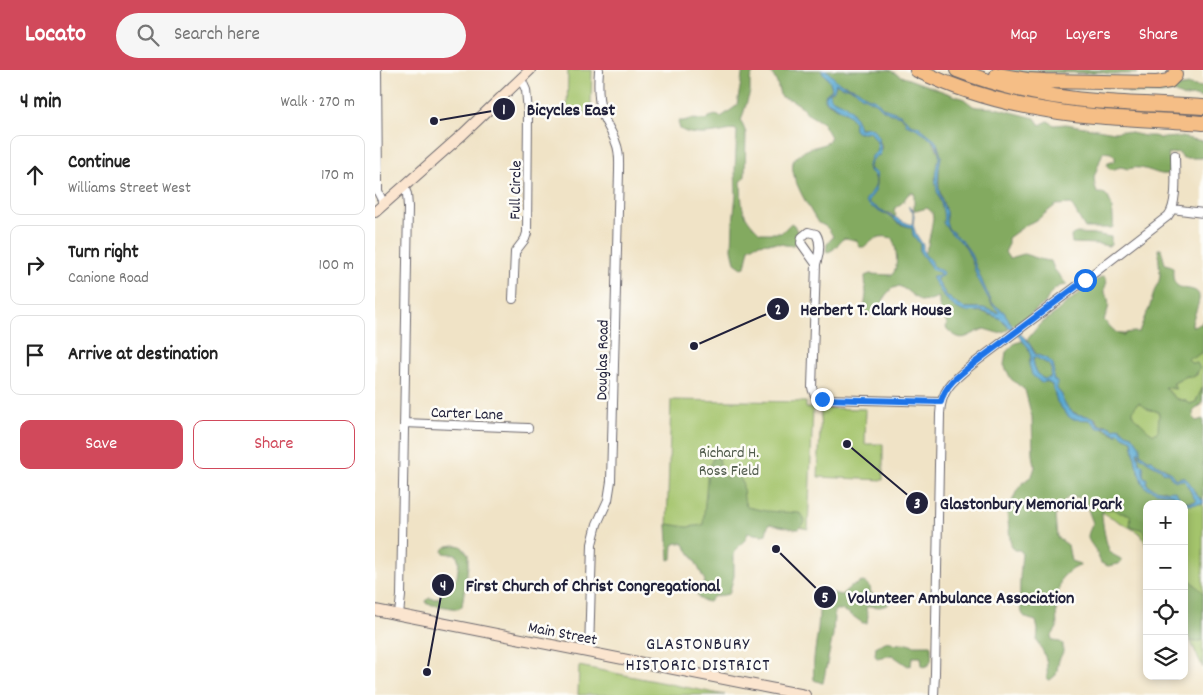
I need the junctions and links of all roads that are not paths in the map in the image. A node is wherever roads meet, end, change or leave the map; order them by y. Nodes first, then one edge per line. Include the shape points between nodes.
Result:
1 (377, 70) edge
2 (530, 70) edge
3 (599, 70) edge
4 (917, 70) edge
5 (962, 72) edge
6 (1176, 73) edge
7 (521, 79) junction
8 (1203, 107) edge
9 (1173, 121) junction
10 (1203, 123) edge
11 (1203, 131) edge
12 (1175, 155) dead end
13 (404, 186) junction
14 (384, 204) junction
15 (1173, 209) junction
16 (375, 212) edge
17 (1203, 212) edge
18 (816, 264) dead end
19 (513, 299) dead end
20 (941, 402) junction
21 (404, 423) junction
22 (528, 428) dead end
23 (375, 610) edge
24 (399, 614) junction
25 (589, 652) junction
26 (805, 695) edge
27 (934, 695) edge

1 - 14 street via 377,185
2 - 7 main road
3 - 25 street, Douglas Road via 600,106 617,145 619,170 611,483 592,540
4 - 9 highway via 973,92 1034,108
5 - 6 highway via 1064,82 1161,82 1169,81
5 - 8 highway via 1022,90 1069,98
7 - 13 main road
7 - 19 street, Full Circle via 529,112 527,233 515,252
9 - 10 highway
9 - 11 highway
12 - 15 street
13 - 14 main road
13 - 21 street via 408,201
14 - 16 main road
15 - 17 street
15 - 20 street via 973,364 947,388
18 - 20 street via 812,387 815,395 825,399
20 - 27 street
21 - 22 street, Carter Lane
21 - 24 street
23 - 24 main road, Main Street
24 - 25 main road, Main Street
25 - 26 main road, Main Street

